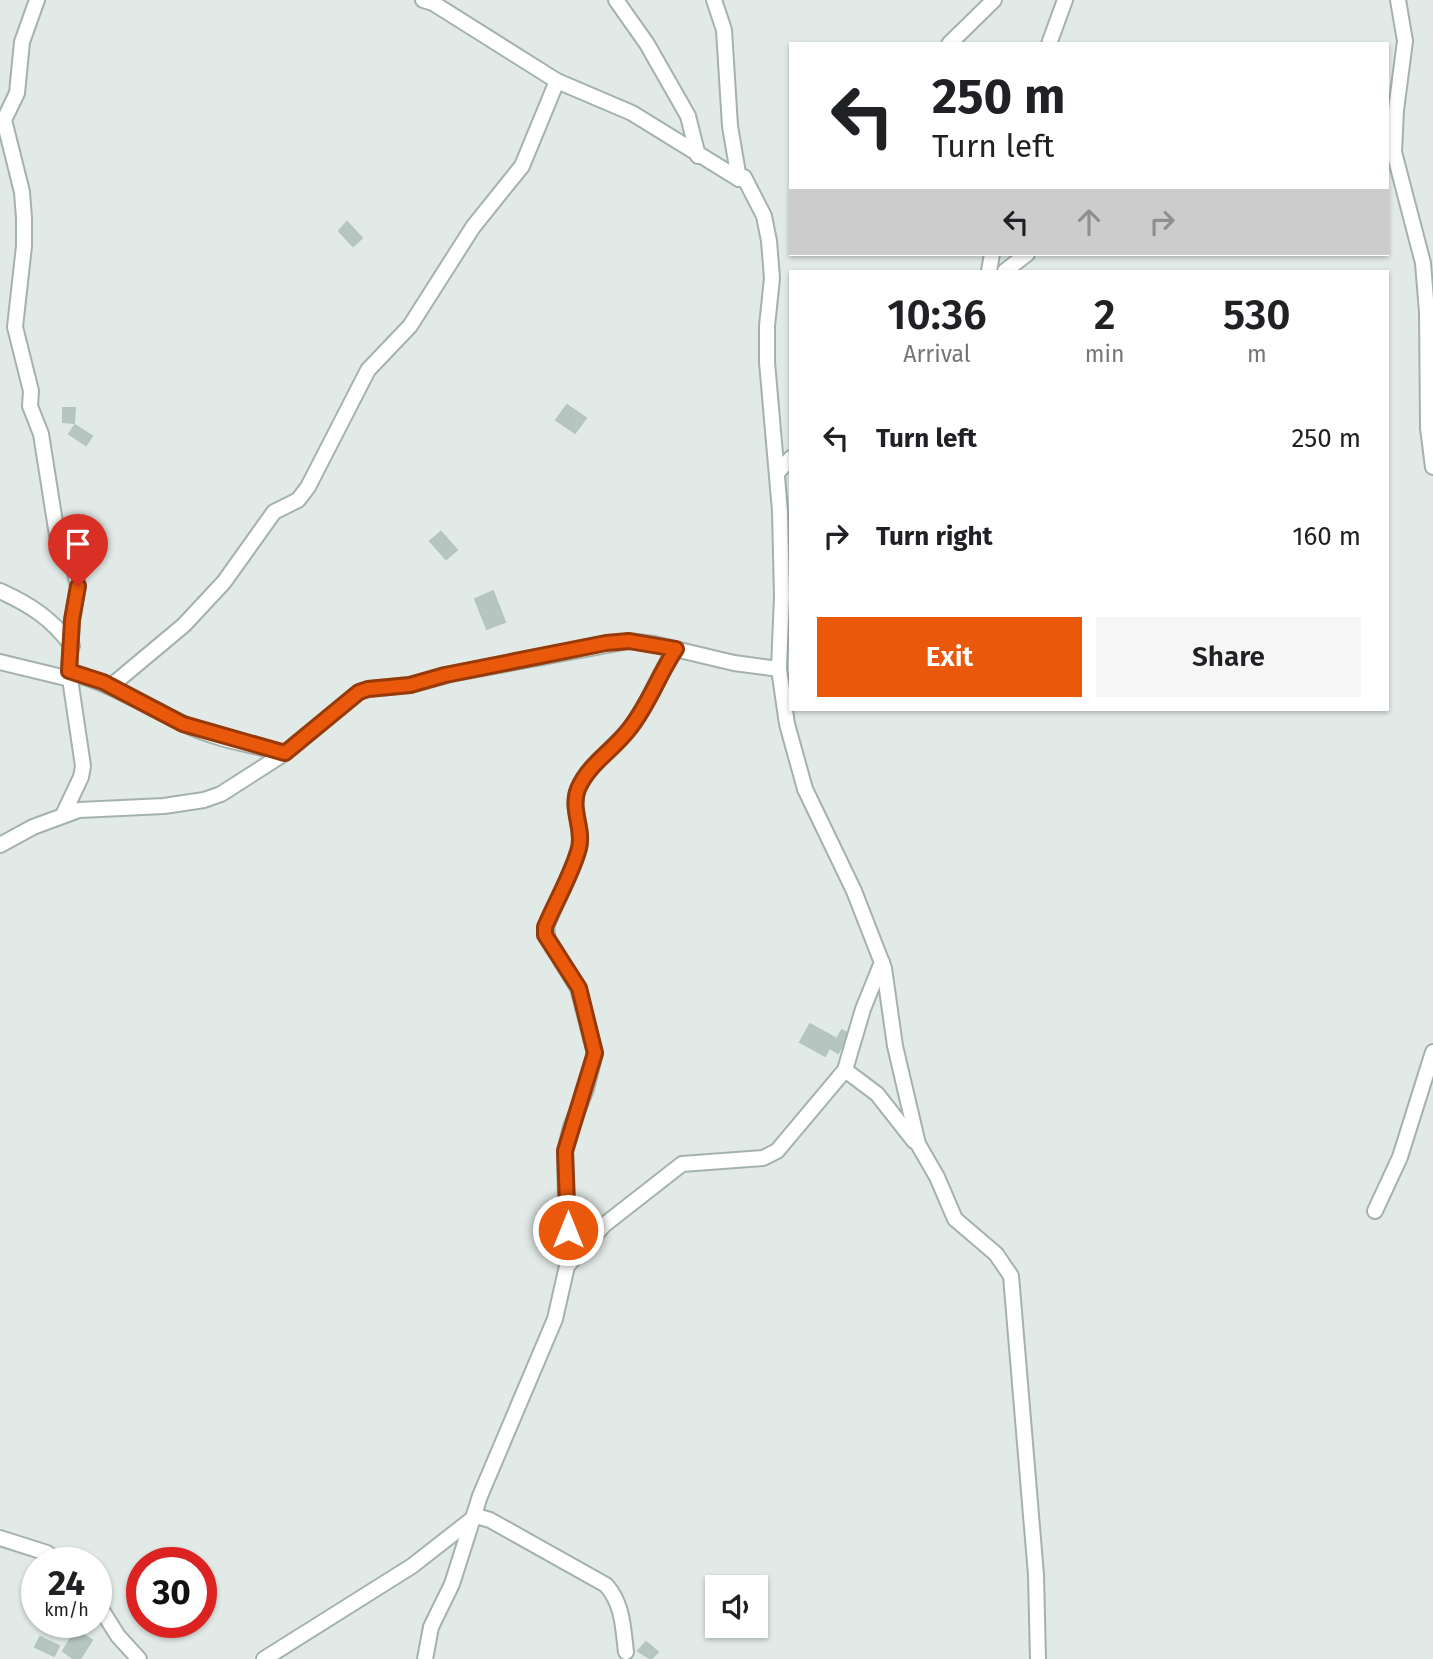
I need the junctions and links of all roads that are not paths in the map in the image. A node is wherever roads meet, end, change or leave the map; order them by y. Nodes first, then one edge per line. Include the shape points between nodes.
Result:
1 (37, 0) edge
2 (423, 0) edge
3 (616, 0) edge
4 (714, 0) edge
5 (994, 0) edge
6 (1065, 0) edge
7 (1398, 0) edge
8 (951, 42) edge
9 (1050, 42) edge
10 (557, 81) junction
11 (698, 156) junction
12 (1389, 167) edge
13 (1401, 174) junction
14 (739, 179) junction
15 (1416, 232) junction
16 (1431, 237) dead end
17 (1024, 256) edge
18 (1006, 270) edge
19 (789, 460) edge
20 (1433, 467) edge
21 (778, 472) junction
22 (0, 591) edge
23 (72, 646) junction
24 (676, 649) junction
25 (0, 662) edge
26 (779, 669) junction
27 (69, 675) junction
28 (111, 686) junction
29 (285, 753) junction
30 (63, 815) junction
31 (0, 845) edge
32 (882, 961) junction
33 (1433, 1052) edge
34 (845, 1070) junction
35 (918, 1144) junction
36 (1375, 1211) dead end
37 (567, 1266) junction
38 (476, 1516) junction
39 (0, 1538) edge
40 (28, 1547) edge
41 (112, 1626) edge
42 (626, 1652) dead end
43 (139, 1659) edge
44 (264, 1659) edge
45 (425, 1659) edge
46 (1038, 1659) edge

1 - 23 street via 22,42 17,93 4,120 24,218 15,327 30,406 41,434 57,535 78,586
2 - 10 street
3 - 11 street via 688,117
4 - 14 street via 724,30 730,126
5 - 8 street
6 - 9 street
7 - 13 street via 1405,41 1394,152
10 - 11 street via 632,113
10 - 28 street via 522,166 473,227 410,326 368,370 308,487 298,500 274,512 223,582 184,625
11 - 14 street
12 - 13 street
13 - 15 street
14 - 21 street via 744,177 764,216 769,241 772,278 767,362
15 - 16 street
15 - 20 street via 1426,284 1428,428
17 - 18 street
19 - 21 street
21 - 26 street
22 - 23 street via 41,611
23 - 27 street
24 - 26 street
24 - 29 street via 629,641 606,643 410,685 368,689
24 - 37 street via 643,711 589,770 577,791 579,848 545,927 545,935 579,988 595,1053 565,1151
25 - 27 street
26 - 32 street via 787,724 805,789
27 - 28 street
27 - 30 street via 83,766
28 - 29 street via 183,724
29 - 30 street via 204,800
30 - 31 street
32 - 34 street
32 - 35 street via 899,1067
33 - 36 street via 1400,1157
34 - 35 street via 877,1094
34 - 37 street via 771,1156 682,1164 604,1225
35 - 46 street via 955,1219 996,1254 1011,1276 1036,1575
37 - 38 street via 555,1319 480,1496
38 - 42 street via 606,1585 621,1613
38 - 44 street via 412,1566
38 - 45 street via 452,1584 430,1628
39 - 40 street
41 - 43 street

